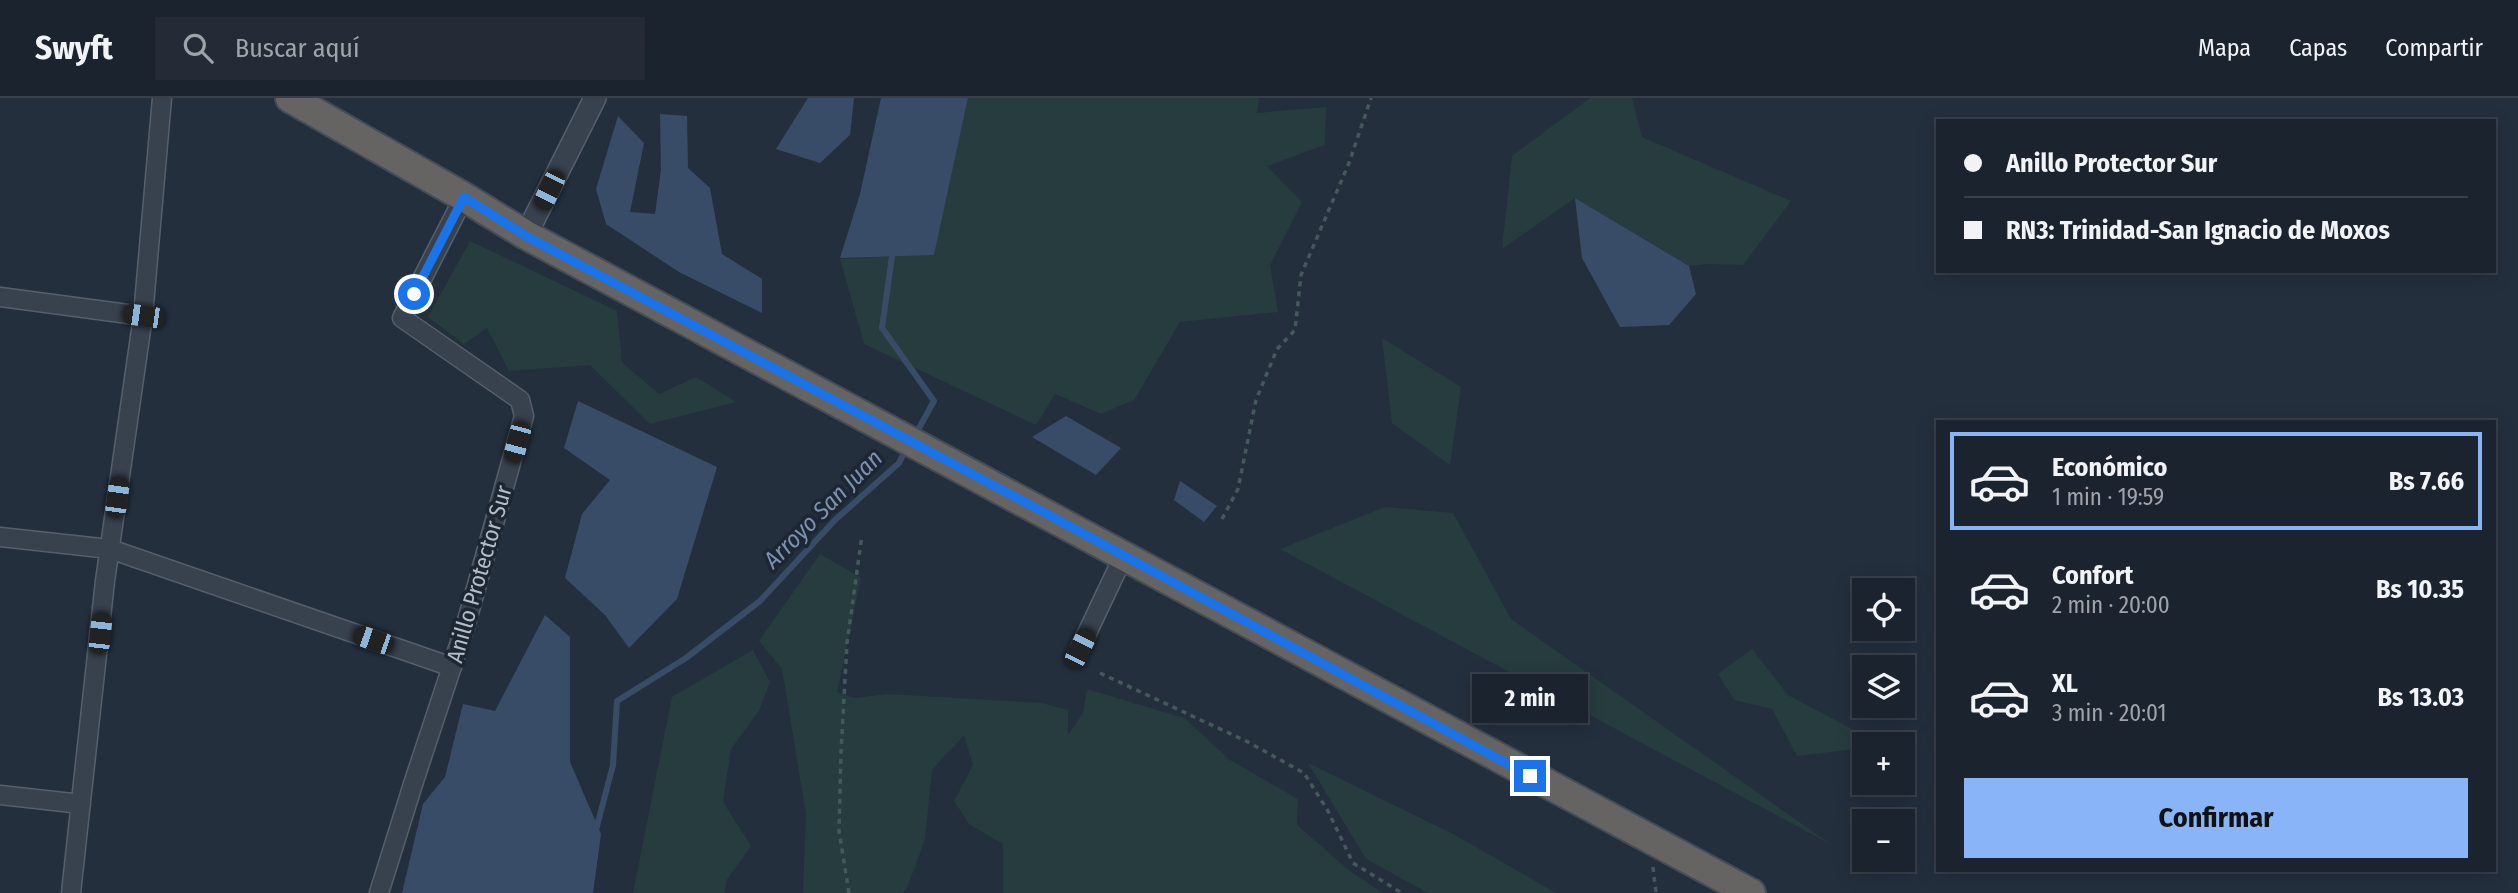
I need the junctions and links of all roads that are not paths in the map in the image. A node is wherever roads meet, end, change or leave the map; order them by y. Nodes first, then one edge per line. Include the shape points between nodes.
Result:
1 (162, 98) edge
2 (290, 98) edge
3 (594, 98) edge
4 (464, 197) junction
5 (526, 236) junction
6 (0, 298) edge
7 (143, 316) junction
8 (0, 537) edge
9 (110, 549) junction
10 (1124, 555) junction
11 (1080, 648) dead end
12 (452, 667) junction
13 (0, 795) edge
14 (81, 804) junction
15 (73, 893) edge
16 (379, 893) edge
17 (1751, 893) edge

1 - 7 street
2 - 4 highway
3 - 5 street
4 - 5 highway
4 - 12 street, Anillo Protector Sur via 402,318 520,400 524,416
5 - 10 highway
6 - 7 street
7 - 9 street
8 - 9 street
9 - 12 street
9 - 14 street
10 - 11 street
10 - 17 highway
12 - 16 street, Anillo Protector Sur
13 - 14 street
14 - 15 street

